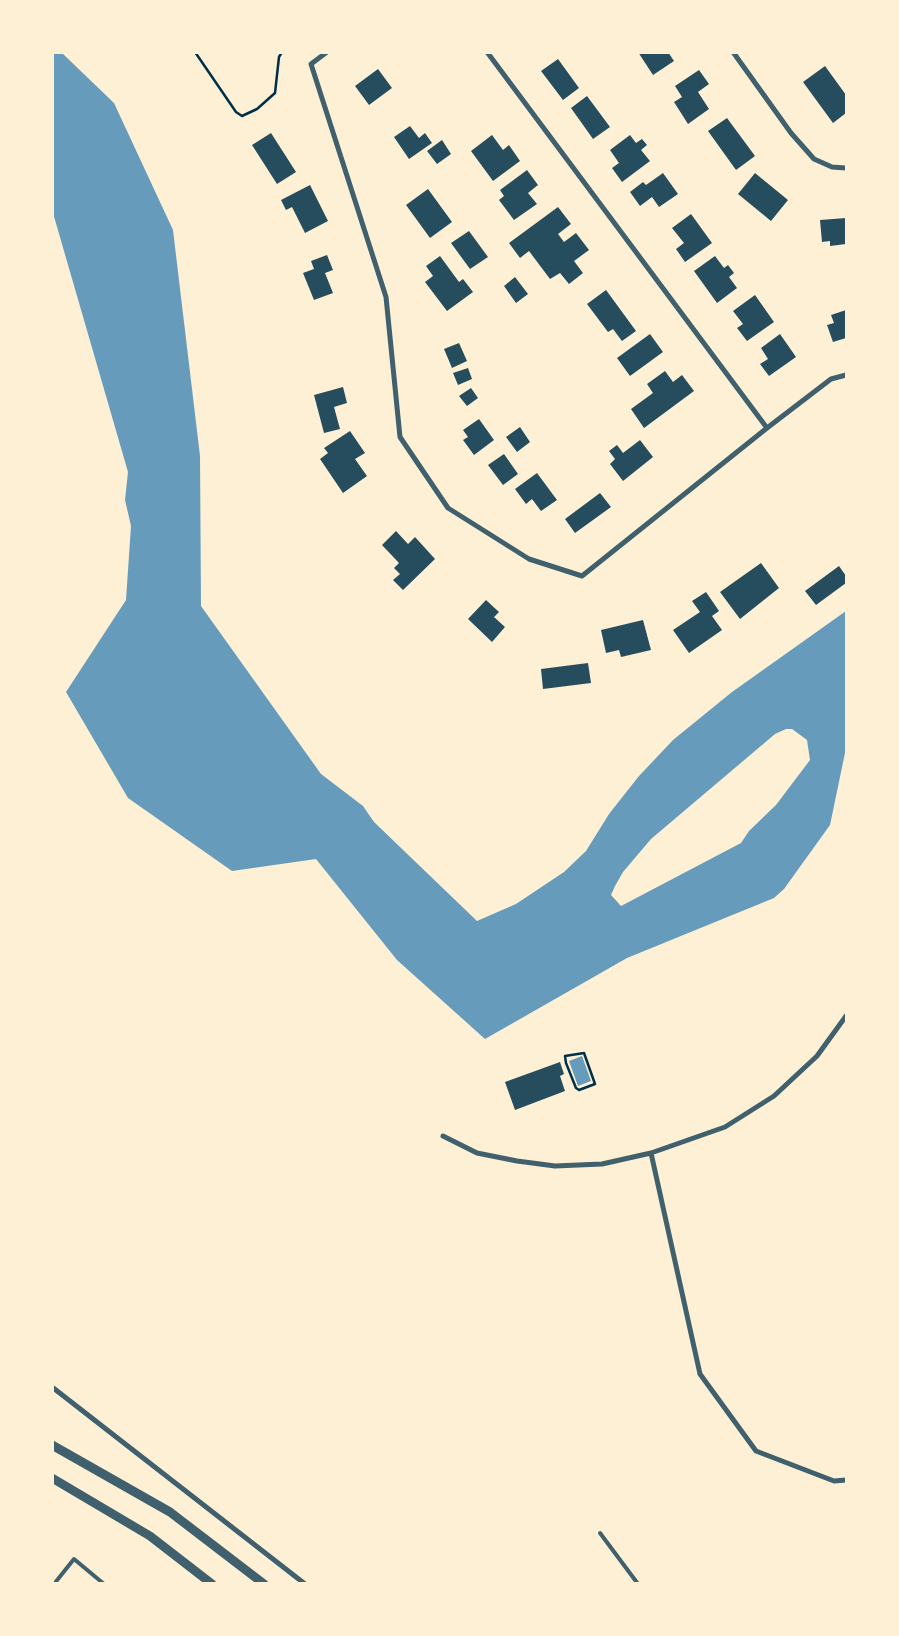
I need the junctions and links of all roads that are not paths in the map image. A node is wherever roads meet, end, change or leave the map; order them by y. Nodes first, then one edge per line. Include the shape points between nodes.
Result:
1 (327, 52) edge
2 (487, 52) edge
3 (733, 52) edge
4 (846, 168) edge
5 (846, 375) edge
6 (766, 428) junction
7 (846, 1016) edge
8 (443, 1136) dead end
9 (651, 1153) junction
10 (52, 1387) edge
11 (52, 1445) edge
12 (52, 1478) edge
13 (846, 1480) edge
14 (600, 1533) dead end
15 (54, 1584) edge
16 (104, 1584) edge
17 (212, 1584) edge
18 (264, 1584) edge
19 (305, 1584) edge
20 (638, 1584) edge

1 - 6 street via 311,64 386,297 400,437 448,508 529,559 582,576
2 - 6 street
3 - 4 street via 791,133 814,159 832,167
5 - 6 street via 831,379
7 - 9 street via 817,1056 774,1096 725,1127
8 - 9 street via 478,1152 517,1162 555,1166 602,1164
9 - 13 street via 700,1374 756,1451 834,1481
10 - 19 street
11 - 18 street via 170,1512
12 - 17 street via 142,1532
14 - 20 lane
15 - 16 lane via 74,1559

